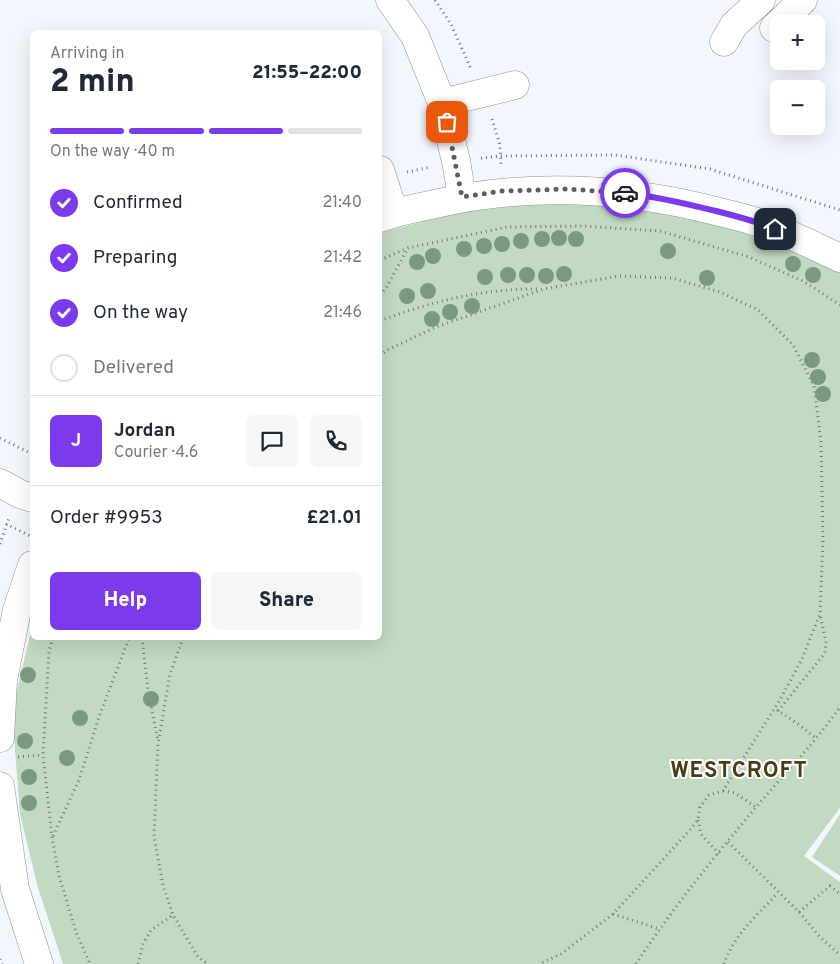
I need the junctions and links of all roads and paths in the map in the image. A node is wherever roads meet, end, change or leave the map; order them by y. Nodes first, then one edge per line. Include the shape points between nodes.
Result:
1 (390, 0) edge
2 (761, 0) edge
3 (797, 2) edge
4 (786, 15) edge
5 (724, 42) dead end
6 (514, 84) dead end
7 (442, 103) junction
8 (382, 183) edge
9 (462, 197) junction
10 (387, 216) edge
11 (408, 248) junction
12 (840, 258) edge
13 (382, 259) edge
14 (544, 289) junction
15 (382, 293) edge
16 (840, 305) edge
17 (382, 320) edge
18 (382, 354) edge
19 (0, 438) edge
20 (30, 453) edge
21 (0, 483) edge
22 (30, 497) edge
23 (6, 524) dead end
24 (30, 535) edge
25 (30, 571) edge
26 (820, 614) junction
27 (52, 640) edge
28 (128, 640) edge
29 (142, 640) edge
30 (183, 640) edge
31 (840, 707) edge
32 (776, 710) junction
33 (0, 738) edge
34 (817, 739) junction
35 (158, 744) junction
36 (0, 786) edge
37 (722, 790) junction
38 (0, 796) edge
39 (756, 807) junction
40 (698, 820) junction
41 (52, 836) junction
42 (728, 842) junction
43 (719, 854) junction
44 (778, 892) junction
45 (840, 894) edge
46 (799, 912) junction
47 (613, 914) junction
48 (173, 915) junction
49 (659, 929) junction
50 (840, 955) edge
51 (0, 959) edge
52 (2, 964) edge
53 (39, 964) edge
54 (90, 964) edge
55 (138, 964) edge
56 (208, 964) edge
57 (539, 964) edge
58 (636, 964) edge
59 (724, 964) edge

1 - 7 street via 415,36
2 - 5 street via 734,25
3 - 4 street
6 - 7 street
7 - 9 street
8 - 10 street
9 - 10 street
9 - 12 street via 502,191 568,189 638,194 760,223
11 - 13 path
11 - 15 path
11 - 16 path via 507,227 582,226 660,231 749,257 803,281
14 - 17 path via 512,288 412,308
14 - 18 path via 436,327
14 - 26 path via 620,276 672,278 720,292 758,310 792,344 814,386 822,442
19 - 20 path
21 - 22 street
23 - 24 path
25 - 33 street via 17,610 5,672
26 - 32 path
26 - 32 path via 825,653
27 - 41 path via 43,755
28 - 41 path via 79,780
29 - 35 path
30 - 35 path via 170,674
31 - 34 path
32 - 34 path
32 - 37 path
34 - 39 path
35 - 48 path via 154,836 163,886
36 - 38 street
37 - 39 path via 735,793
37 - 40 path via 709,795 700,807
38 - 53 street via 15,889
39 - 42 path
40 - 43 path via 701,834
40 - 47 path
41 - 54 path via 59,876 76,932
42 - 43 path
42 - 44 path
43 - 49 path
44 - 46 path
44 - 59 path via 742,931
45 - 46 path via 830,886
46 - 50 path
47 - 49 path
47 - 57 path via 561,954
48 - 55 path via 151,930
48 - 56 path via 198,957
49 - 58 path
51 - 52 path

